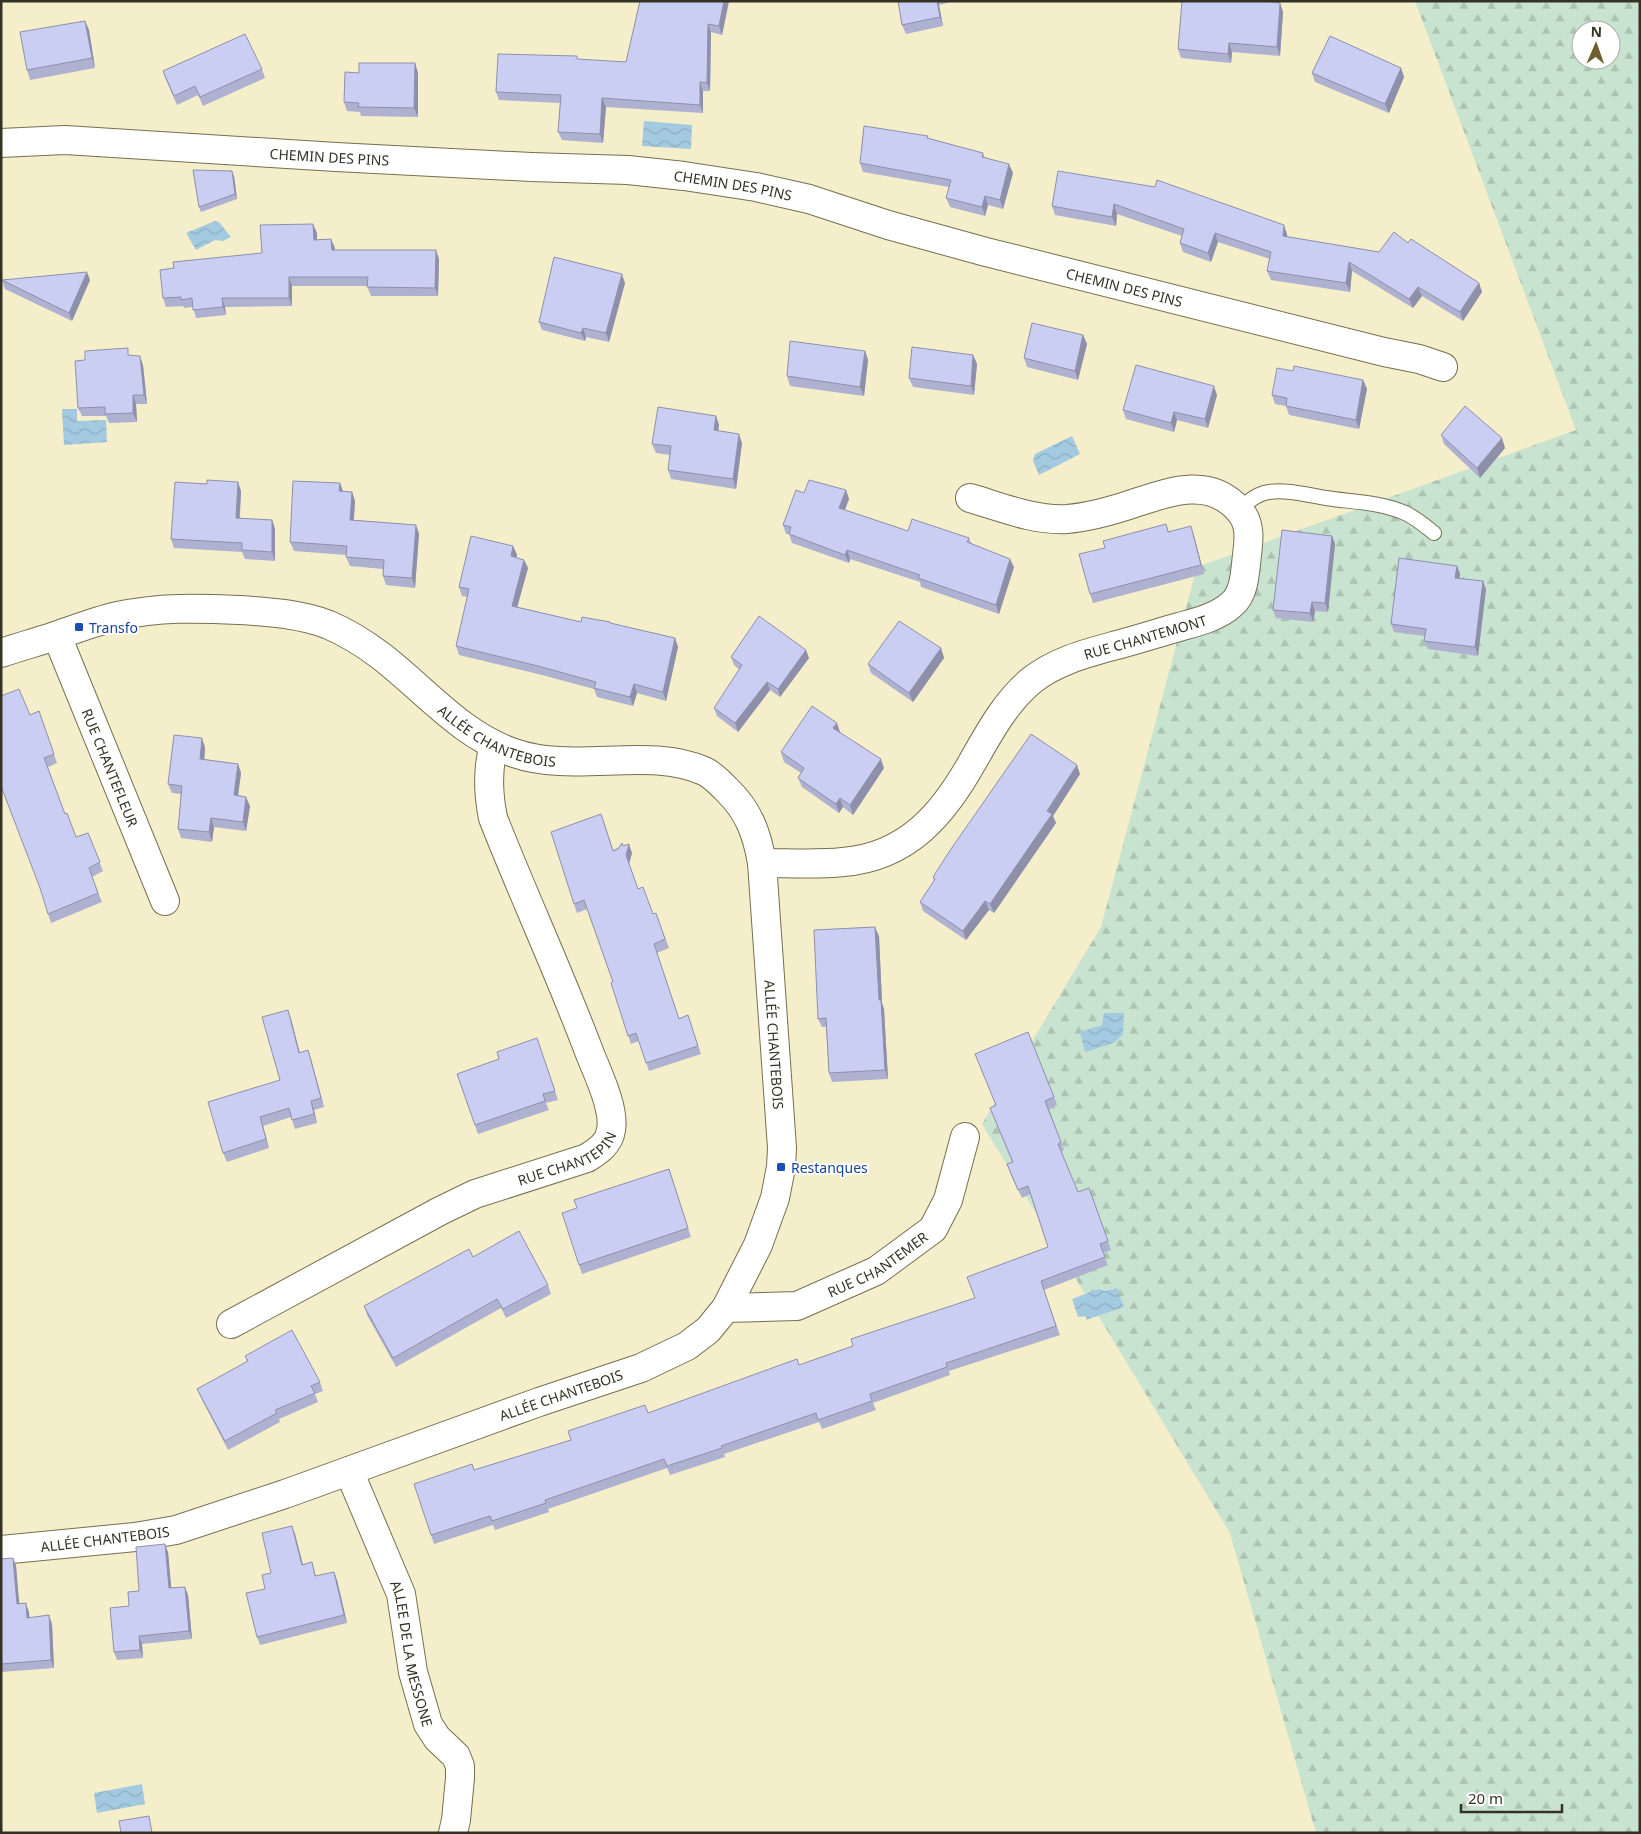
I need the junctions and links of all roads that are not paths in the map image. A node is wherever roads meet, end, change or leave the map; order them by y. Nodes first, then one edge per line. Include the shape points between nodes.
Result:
1 (1, 143) edge
2 (1443, 367) dead end
3 (970, 498) dead end
4 (1239, 510) junction
5 (1434, 533) dead end
6 (57, 636) junction
7 (1, 653) edge
8 (494, 745) junction
9 (762, 863) junction
10 (166, 901) dead end
11 (965, 1137) dead end
12 (726, 1308) junction
13 (231, 1324) dead end
14 (349, 1471) junction
15 (1, 1550) edge
16 (452, 1833) edge

1 - 2 street, CHEMIN DES PINS via 65,140 628,170 756,187 809,199 986,252
3 - 4 street, RUE CHANTEMONT via 1050,519 1066,519 1087,517 1166,492 1197,490 1224,497
4 - 5 lane via 1262,494 1283,492 1385,506 1418,520
4 - 9 street, RUE CHANTEMONT via 1247,520 1249,530 1244,579 1240,594 1232,604 1193,623 1058,663 1032,680 1005,710 946,804 927,826 908,840 864,859
6 - 7 street, ALLÉE CHANTEBOIS
6 - 8 street, ALLÉE CHANTEBOIS via 115,616 162,608 259,611 310,619 364,644 448,714
6 - 10 street, RUE CHANTEFLEUR
8 - 9 street, ALLÉE CHANTEBOIS via 531,758 566,762 654,761 706,772 731,793 748,815 758,840
8 - 13 street, RUE CHANTEPIN via 489,780 493,818 603,1089 611,1119 607,1142 587,1158 475,1194
9 - 12 street, ALLÉE CHANTEBOIS via 781,1167 775,1198 758,1245
11 - 12 street, RUE CHANTEMER via 948,1200 932,1229 876,1271 797,1306
12 - 14 street, ALLÉE CHANTEBOIS via 708,1330 687,1346 641,1368
14 - 15 street, ALLÉE CHANTEBOIS via 176,1530
14 - 16 street, ALLEE DE LA MESSONE via 401,1594 413,1672 428,1724 456,1756 460,1766

